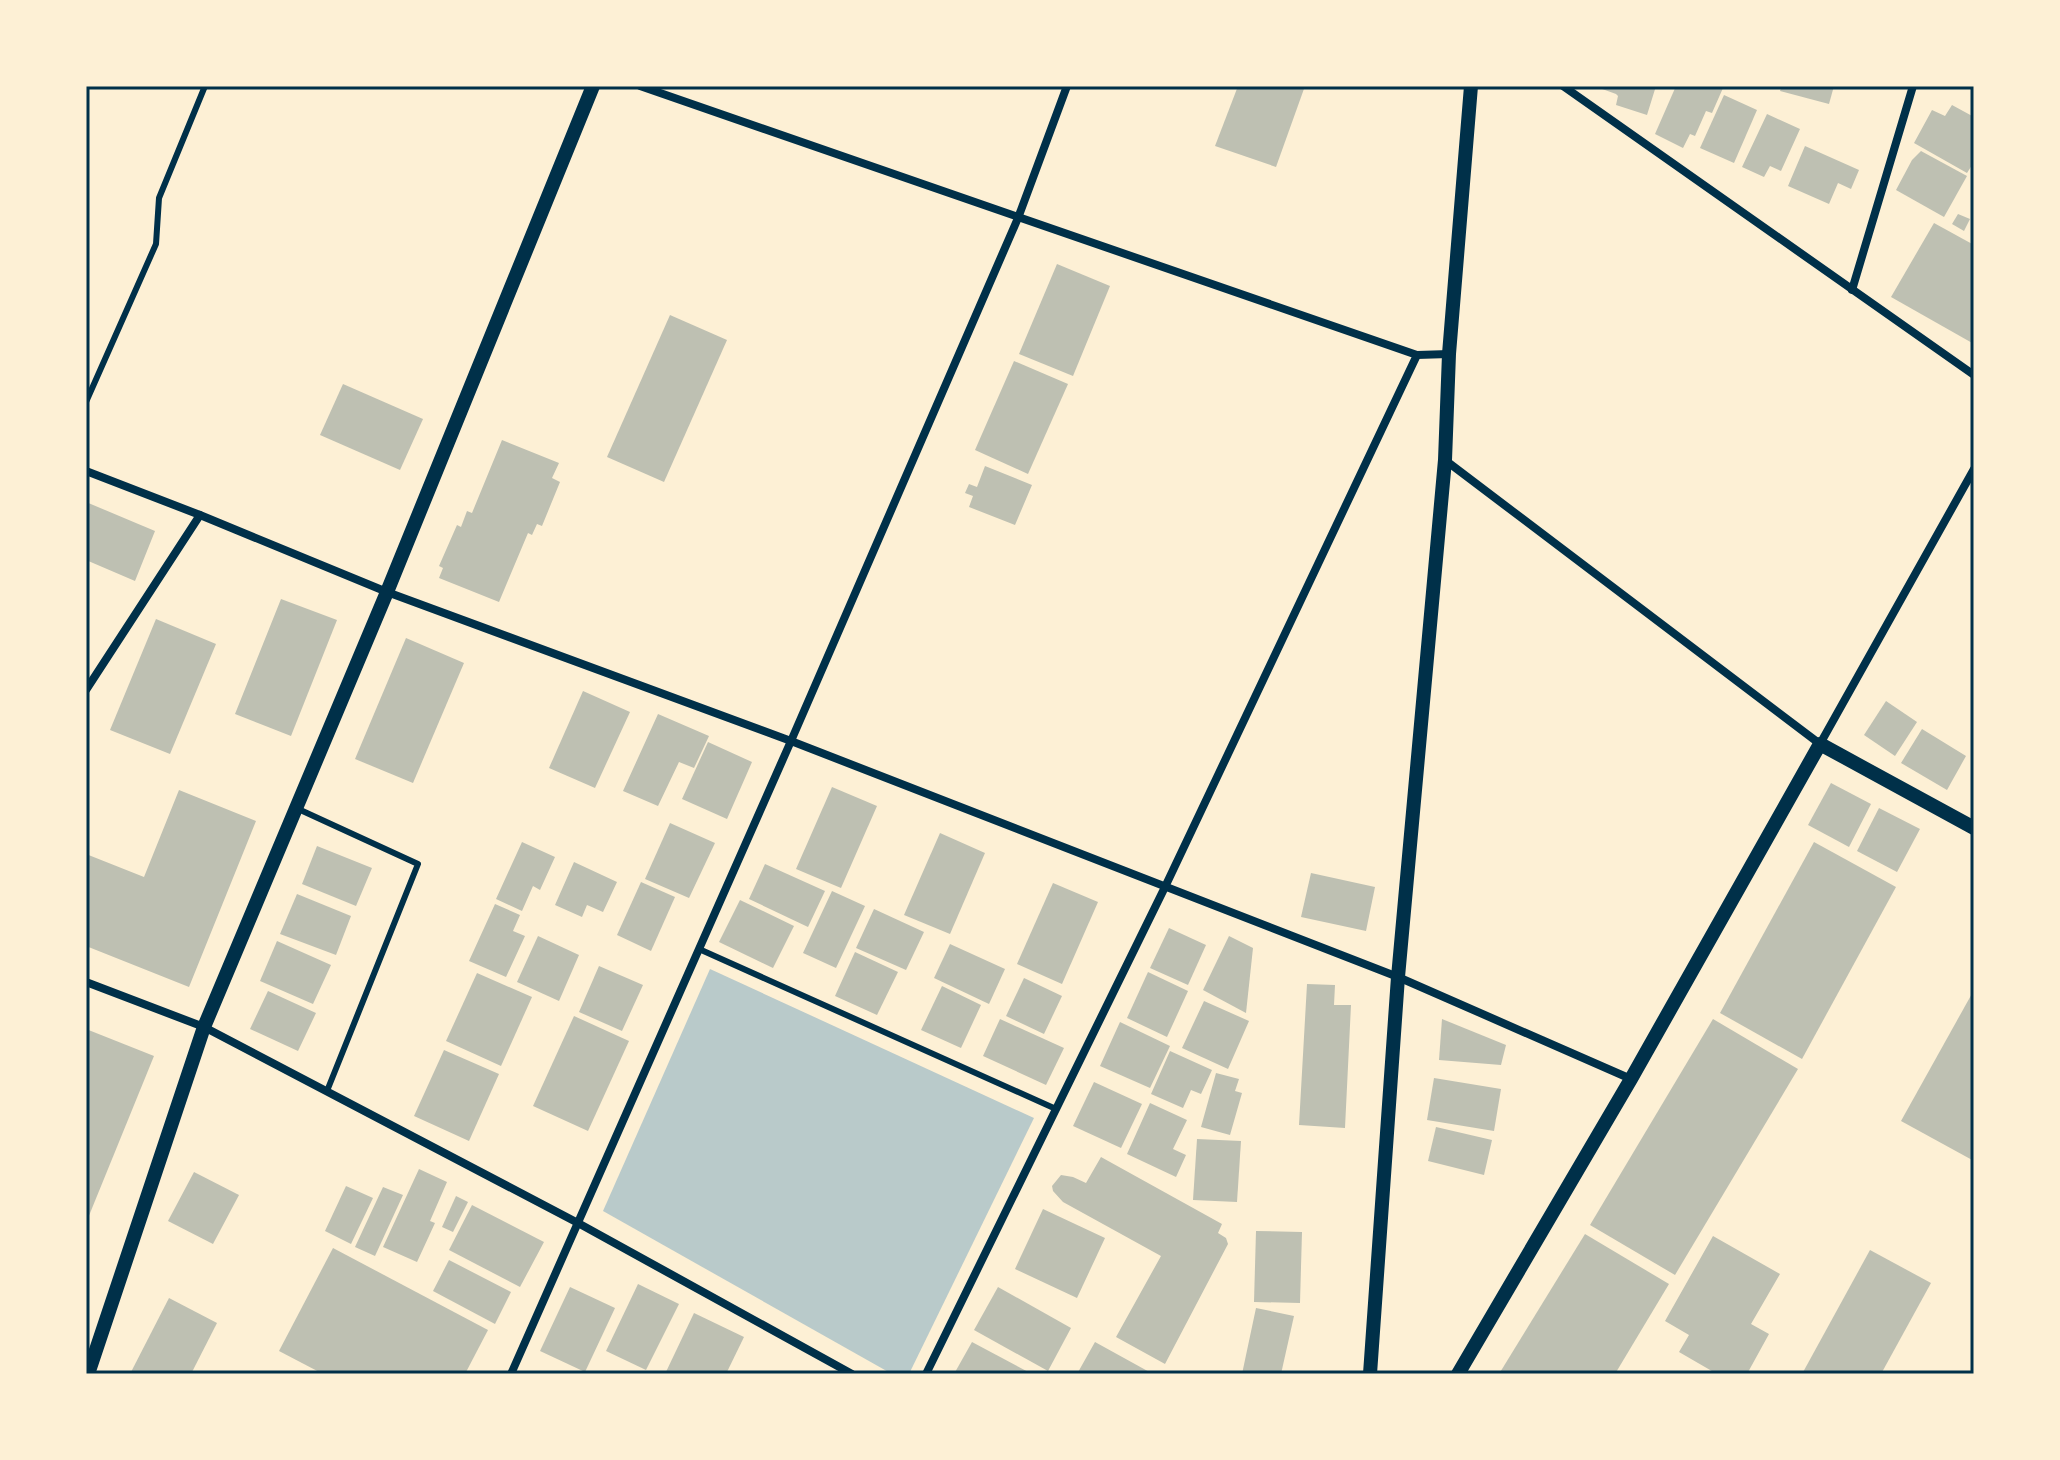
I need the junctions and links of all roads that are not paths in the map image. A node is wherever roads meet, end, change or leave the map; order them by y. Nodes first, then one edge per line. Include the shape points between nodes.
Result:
1 (205, 86) edge
2 (593, 86) edge
3 (640, 86) edge
4 (1067, 86) edge
5 (1471, 86) edge
6 (1563, 86) edge
7 (1913, 86) edge
8 (1018, 218) junction
9 (1852, 290) junction
10 (1449, 354) junction
11 (1417, 355) junction
12 (1974, 375) edge
13 (86, 402) edge
14 (1445, 460) junction
15 (1974, 469) edge
16 (86, 471) edge
17 (200, 515) junction
18 (387, 592) junction
19 (86, 690) edge
20 (791, 741) junction
21 (1820, 744) junction
22 (296, 808) junction
23 (1974, 828) edge
24 (1165, 887) junction
25 (699, 949) junction
26 (1398, 977) junction
27 (86, 982) edge
28 (204, 1027) junction
29 (1631, 1079) junction
30 (327, 1091) junction
31 (1056, 1109) junction
32 (578, 1223) junction
33 (88, 1374) edge
34 (511, 1374) edge
35 (852, 1374) edge
36 (926, 1374) edge
37 (1370, 1374) edge
38 (1458, 1374) edge

1 - 13 lane via 159,198 156,244
2 - 18 street
3 - 8 street
4 - 8 street
5 - 10 street
6 - 9 street
7 - 9 street
8 - 11 street
8 - 20 street
9 - 12 street
10 - 11 street
10 - 14 street
11 - 24 street
14 - 21 street
14 - 26 street
15 - 21 street
16 - 17 street
17 - 18 street
17 - 19 street
18 - 20 street
18 - 22 street
20 - 24 street
20 - 25 street
21 - 23 street
21 - 29 street
22 - 28 street
22 - 30 lane via 418,864
24 - 26 street
24 - 31 street
25 - 31 lane
25 - 32 street
26 - 29 street
26 - 37 street
27 - 28 street
28 - 30 street
28 - 33 street
29 - 38 street
30 - 32 street
31 - 36 street
32 - 34 street
32 - 35 street

